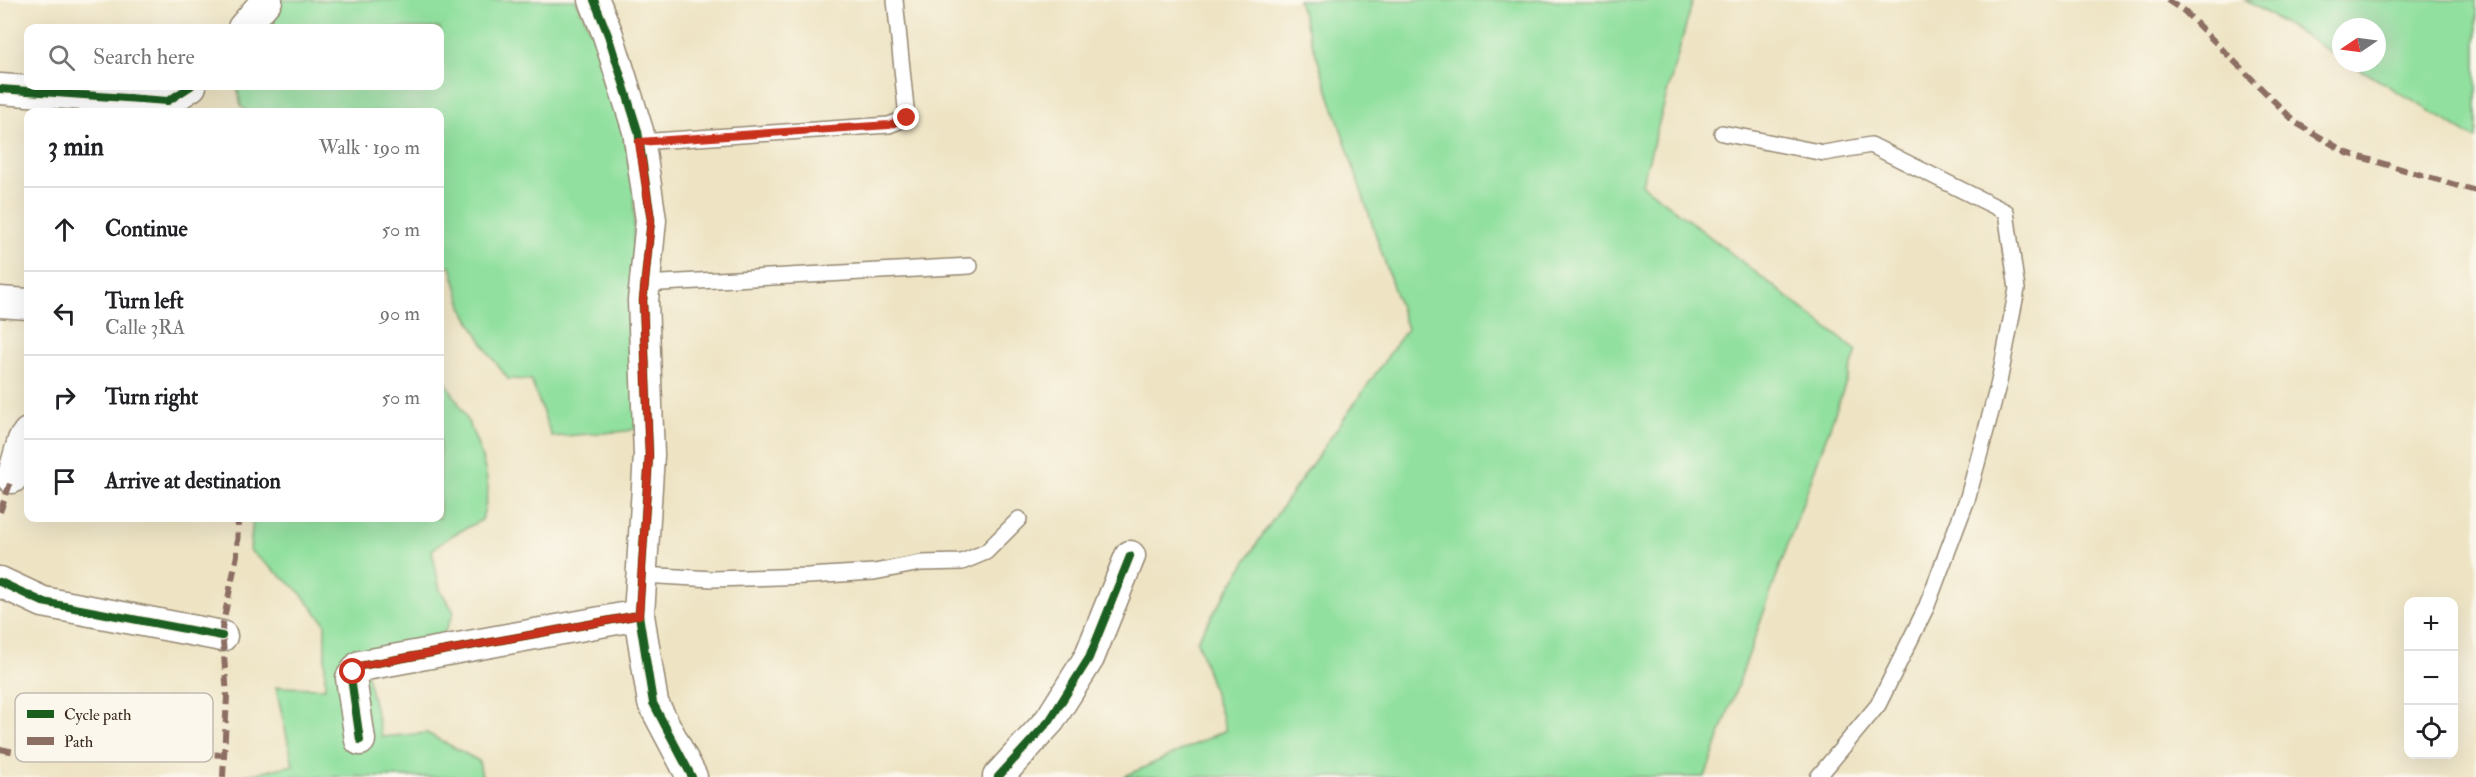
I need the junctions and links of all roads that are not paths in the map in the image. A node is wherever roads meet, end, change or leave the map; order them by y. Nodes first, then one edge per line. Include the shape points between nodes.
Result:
1 (267, 0) edge
2 (594, 0) edge
3 (895, 0) edge
4 (246, 24) edge
5 (0, 89) edge
6 (24, 90) edge
7 (45, 90) edge
8 (180, 93) edge
9 (1722, 133) dead end
10 (639, 142) junction
11 (970, 266) dead end
12 (644, 284) junction
13 (0, 302) edge
14 (24, 304) edge
15 (24, 440) edge
16 (12, 478) dead end
17 (1019, 519) dead end
18 (1130, 556) dead end
19 (642, 575) junction
20 (0, 582) edge
21 (639, 615) junction
22 (222, 636) dead end
23 (360, 740) dead end
24 (692, 777) edge
25 (998, 777) edge
26 (1818, 777) edge

1 - 4 street
2 - 10 street
3 - 10 lane via 907,118 889,125
5 - 6 street
7 - 8 street
9 - 26 lane via 1824,153 1871,145 2006,212 2013,256 2017,289 1999,382 1968,497 1926,608 1878,705
10 - 12 street via 651,220
11 - 12 lane
12 - 19 street via 649,456
13 - 14 street
15 - 16 street
17 - 19 lane via 986,552 962,562 808,576 713,579
18 - 25 street via 1089,658 1050,720
19 - 21 street
20 - 22 street via 43,602
21 - 23 street via 360,666 351,678
21 - 24 street via 653,703

